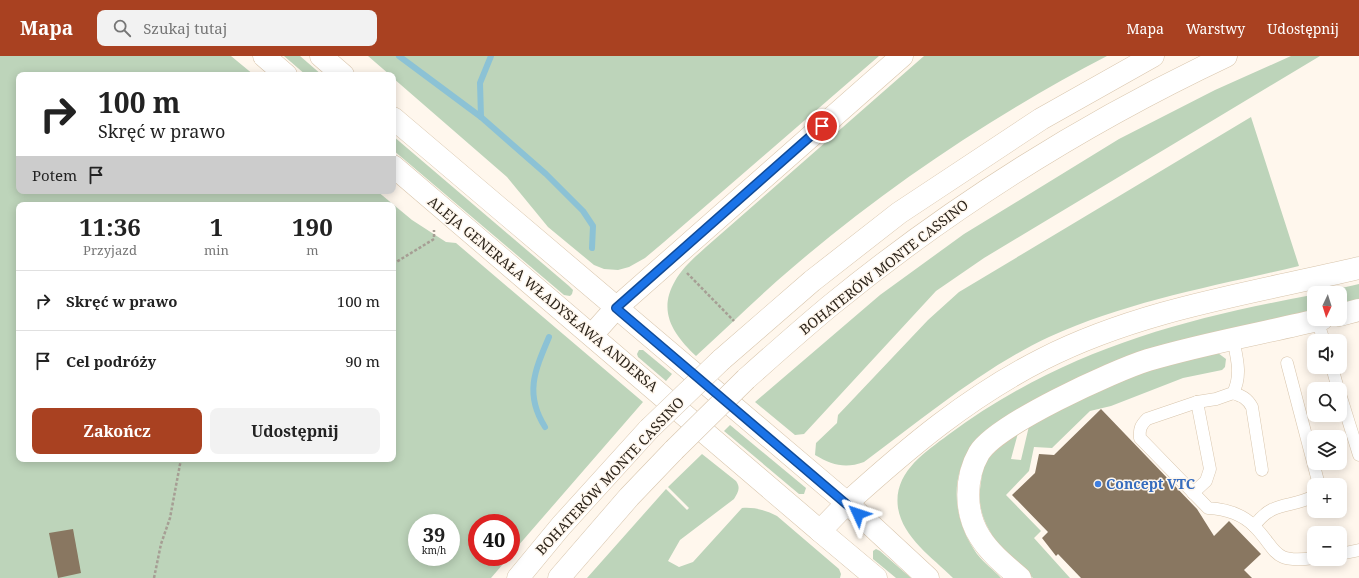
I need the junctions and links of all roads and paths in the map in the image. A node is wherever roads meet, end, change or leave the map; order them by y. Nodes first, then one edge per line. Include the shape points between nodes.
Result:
1 (264, 56) edge
2 (321, 56) edge
3 (902, 56) edge
4 (1153, 56) edge
5 (1226, 56) edge
6 (283, 72) edge
7 (340, 72) edge
8 (396, 121) edge
9 (396, 169) edge
10 (434, 229) dead end
11 (396, 262) edge
12 (1357, 269) edge
13 (686, 272) dead end
14 (616, 308) junction
15 (1359, 310) edge
16 (1347, 313) edge
17 (733, 320) dead end
18 (1307, 323) edge
19 (592, 335) junction
20 (1233, 339) junction
21 (1287, 363) dead end
22 (1233, 393) junction
23 (1197, 402) junction
24 (1347, 416) edge
25 (1359, 455) edge
26 (180, 462) edge
27 (1262, 470) dead end
28 (1317, 478) edge
29 (1193, 493) junction
30 (1307, 498) edge
31 (847, 503) junction
32 (1254, 526) junction
33 (820, 531) junction
34 (1359, 550) edge
35 (1347, 553) edge
36 (1307, 559) edge
37 (154, 578) edge
38 (518, 578) edge
39 (559, 578) edge
40 (876, 578) edge
41 (928, 578) edge
42 (1020, 578) edge

1 - 6 main road
2 - 7 main road
3 - 14 main road
4 - 38 main road, BOHATERÓW MONTE CASSINO, bridge via 1041,119 899,213 812,281 721,360 649,429 561,526
5 - 39 main road, BOHATERÓW MONTE CASSINO, bridge via 1119,109 986,190 917,238 830,305 746,379 674,450
8 - 14 main road
9 - 19 main road, ALEJA GENERAŁA WŁADYSŁAWA ANDERSA
10 - 11 path via 434,239
12 - 31 main road via 1161,315 1080,342 1045,358 978,396 943,421
13 - 17 path
14 - 19 main road
14 - 31 main road
15 - 16 main road
18 - 20 main road
19 - 33 main road, ALEJA GENERAŁA WŁADYSŁAWA ANDERSA
20 - 22 lane via 1238,375
20 - 42 main road via 1147,360 1106,376 1020,421 990,441 980,452 968,489 972,519 979,536 990,551
21 - 28 lane
22 - 23 lane
22 - 27 lane via 1243,396 1252,407
23 - 29 lane via 1210,470 1206,481
23 - 29 lane via 1147,419 1139,431 1140,438
24 - 25 lane
26 - 37 path via 170,518
29 - 32 lane via 1208,508 1231,511
30 - 32 lane via 1280,506 1262,515
31 - 33 main road
31 - 41 main road
32 - 36 lane via 1278,555 1287,559
33 - 40 main road, ALEJA GENERAŁA WŁADYSŁAWA ANDERSA
34 - 35 lane

